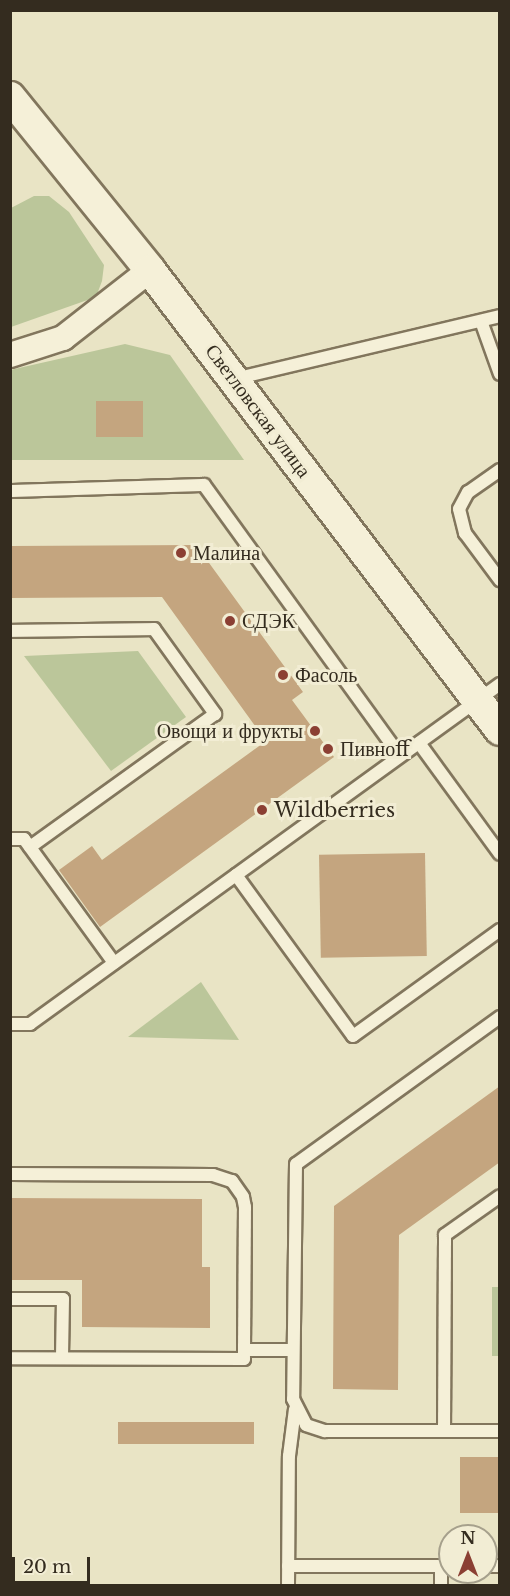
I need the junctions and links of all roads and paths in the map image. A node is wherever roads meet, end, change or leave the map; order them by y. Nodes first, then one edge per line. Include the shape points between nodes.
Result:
1 (10, 97) edge
2 (150, 270) junction
3 (500, 316) edge
4 (481, 321) junction
5 (10, 355) edge
6 (500, 374) edge
7 (233, 379) junction
8 (500, 470) edge
9 (10, 491) edge
10 (500, 580) edge
11 (10, 631) edge
12 (488, 692) edge
13 (500, 730) edge
14 (419, 743) junction
15 (400, 756) junction
16 (10, 839) edge
17 (30, 847) junction
18 (500, 854) edge
19 (236, 875) junction
20 (500, 930) edge
21 (114, 963) junction
22 (500, 1017) edge
23 (10, 1024) edge
24 (10, 1174) edge
25 (500, 1196) edge
26 (10, 1299) edge
27 (244, 1350) junction
28 (294, 1350) junction
29 (10, 1358) edge
30 (62, 1358) junction
31 (295, 1409) junction
32 (444, 1431) junction
33 (500, 1431) edge
34 (288, 1566) junction
35 (438, 1566) edge
36 (288, 1586) edge

1 - 2 street, Светловская улица
2 - 5 street via 63,338
2 - 7 street, Светловская улица
3 - 4 lane
4 - 6 lane
4 - 7 lane
7 - 12 street, Светловская улица
8 - 10 lane via 468,492 459,509 465,533
9 - 15 lane via 204,485
11 - 17 lane via 154,629 215,714
12 - 13 street, Светловская улица
12 - 14 lane
14 - 15 lane
14 - 18 lane
15 - 19 lane
16 - 17 lane via 24,839
17 - 21 lane
19 - 20 lane via 353,1036
19 - 21 lane
21 - 23 lane via 30,1024
22 - 28 lane via 296,1164
24 - 27 lane via 213,1175 232,1181 245,1207
25 - 32 lane via 445,1235
26 - 30 lane via 63,1299
27 - 28 lane
27 - 30 lane via 244,1359
28 - 31 lane
29 - 30 lane
31 - 32 lane via 306,1425 325,1431
31 - 34 lane via 289,1456
32 - 33 lane
34 - 35 lane
34 - 36 lane

